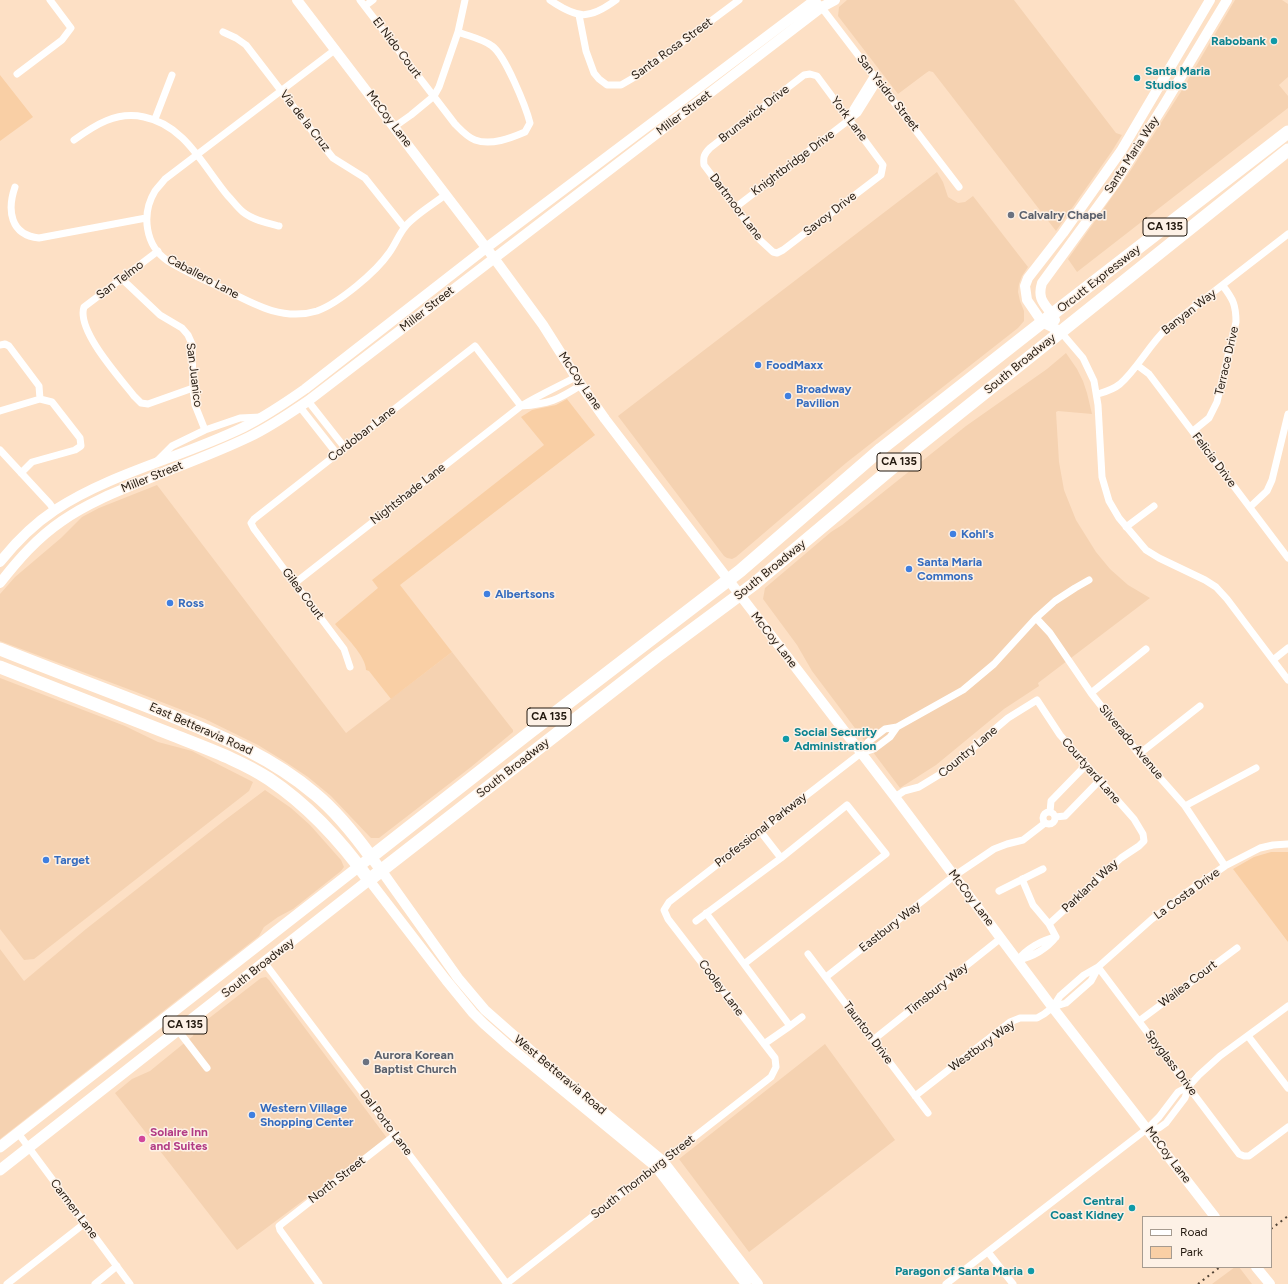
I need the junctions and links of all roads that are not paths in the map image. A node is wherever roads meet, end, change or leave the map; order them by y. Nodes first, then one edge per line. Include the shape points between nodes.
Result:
1 (50, 0) edge
2 (297, 0) edge
3 (373, 0) edge
4 (465, 0) edge
5 (550, 0) edge
6 (616, 0) edge
7 (738, 0) edge
8 (836, 0) edge
9 (1210, 0) edge
10 (1227, 0) edge
11 (818, 2) edge
12 (363, 3) edge
13 (579, 15) junction
14 (222, 32) dead end
15 (458, 32) junction
16 (336, 49) junction
17 (17, 74) dead end
18 (810, 74) joint
19 (172, 75) dead end
20 (876, 78) junction
21 (280, 90) junction
22 (434, 96) junction
23 (155, 119) junction
24 (850, 120) junction
25 (394, 127) junction
26 (1288, 132) edge
27 (74, 140) dead end
28 (1288, 150) edge
29 (197, 155) junction
30 (703, 159) joint
31 (883, 169) joint
32 (15, 187) dead end
33 (959, 187) dead end
34 (445, 195) junction
35 (736, 207) junction
36 (146, 218) junction
37 (279, 226) dead end
38 (404, 227) junction
39 (1288, 234) edge
40 (486, 248) junction
41 (158, 251) junction
42 (773, 252) joint
43 (494, 258) junction
44 (122, 279) junction
45 (1223, 286) junction
46 (1047, 318) junction
47 (1060, 331) junction
48 (3, 344) edge
49 (1137, 365) junction
50 (578, 381) junction
51 (193, 388) junction
52 (1098, 394) junction
53 (40, 399) junction
54 (304, 404) junction
55 (521, 406) junction
56 (0, 411) edge
57 (1288, 414) edge
58 (263, 417) junction
59 (205, 430) junction
60 (1193, 431) junction
61 (345, 448) junction
62 (0, 450) edge
63 (337, 454) junction
64 (153, 465) junction
65 (22, 473) junction
66 (1154, 506) dead end
67 (1250, 507) junction
68 (54, 510) junction
69 (251, 523) joint
70 (1126, 527) junction
71 (1288, 558) edge
72 (0, 562) edge
73 (16, 562) junction
74 (728, 580) junction
75 (1089, 580) dead end
76 (0, 583) edge
77 (295, 583) junction
78 (740, 596) junction
79 (1036, 618) junction
80 (1288, 648) edge
81 (0, 649) edge
82 (1146, 649) dead end
83 (1273, 660) junction
84 (0, 667) edge
85 (350, 668) dead end
86 (1288, 680) edge
87 (596, 681) junction
88 (1091, 693) junction
89 (121, 696) junction
90 (607, 696) junction
91 (1037, 700) joint
92 (1200, 706) dead end
93 (115, 712) junction
94 (861, 753) junction
95 (1139, 754) junction
96 (1086, 765) junction
97 (1256, 768) dead end
98 (1100, 780) junction
99 (895, 797) junction
100 (1185, 806) junction
101 (1052, 815) junction
102 (760, 831) junction
103 (1144, 841) joint
104 (1288, 844) edge
105 (372, 857) junction
106 (781, 858) junction
107 (1225, 866) junction
108 (360, 867) junction
109 (1042, 869) dead end
110 (381, 870) junction
111 (954, 876) junction
112 (1022, 879) junction
113 (370, 880) junction
114 (999, 891) dead end
115 (664, 910) joint
116 (706, 913) junction
117 (696, 921) dead end
118 (1049, 924) junction
119 (1001, 938) junction
120 (254, 948) junction
121 (1237, 948) dead end
122 (808, 954) dead end
123 (1018, 960) junction
124 (264, 962) junction
125 (744, 964) junction
126 (1098, 968) junction
127 (826, 977) junction
128 (1288, 1006) edge
129 (1053, 1007) junction
130 (167, 1016) junction
131 (196, 1017) junction
132 (802, 1017) dead end
133 (1139, 1021) junction
134 (790, 1026) junction
135 (178, 1031) junction
136 (1248, 1036) junction
137 (873, 1040) junction
138 (764, 1044) junction
139 (776, 1067) joint
140 (207, 1068) dead end
141 (1189, 1086) junction
142 (1288, 1088) edge
143 (915, 1096) junction
144 (928, 1113) dead end
145 (1288, 1127) edge
146 (1148, 1128) junction
147 (18, 1133) junction
148 (395, 1135) junction
149 (0, 1147) edge
150 (28, 1148) junction
151 (659, 1164) junction
152 (0, 1170) edge
153 (1215, 1216) edge
154 (85, 1223) junction
155 (988, 1252) junction
156 (117, 1266) junction
157 (1257, 1268) edge
158 (7, 1284) edge
159 (94, 1284) edge
160 (130, 1284) edge
161 (319, 1284) edge
162 (507, 1284) edge
163 (746, 1284) edge
164 (758, 1284) edge
165 (946, 1284) edge
166 (1013, 1284) edge
167 (1270, 1284) edge

1 - 17 street via 70,28 62,40
2 - 16 street, McCoy Lane
3 - 12 street
4 - 15 street
5 - 13 street
6 - 13 street via 599,11
7 - 13 street, Santa Rosa Street via 640,74 621,85 612,86 598,79 594,73 586,51
8 - 11 street, Miller Street
9 - 46 street, Santa Maria Way via 1121,151 1028,278 1025,286 1027,300
10 - 46 street, Santa Maria Way via 1115,183 1042,283 1040,297
11 - 20 street, San Ysidro Street
11 - 40 street, Miller Street
11 - 43 street, Miller Street
12 - 22 street, El Nido Court
14 - 21 street, Via de la Cruz via 246,45
15 - 22 street
15 - 22 street, El Nido Court via 496,49 506,64 528,114 529,126 525,132 500,140 475,140 464,134
16 - 21 street, Caballero Lane
16 - 25 street, McCoy Lane
18 - 24 street, York Lane via 817,76
18 - 30 street, Brunswick Drive via 710,148
19 - 23 street
20 - 24 street via 853,109
20 - 33 street, San Ysidro Street
21 - 29 street, Caballero Lane
21 - 38 street, Via de la Cruz via 329,153 365,178
22 - 25 street
23 - 27 street via 118,116 96,125
23 - 29 street via 174,129
24 - 31 street, York Lane via 883,165
24 - 35 street, Knightbridge Drive
25 - 34 street, McCoy Lane
26 - 46 highway, Orcutt Expressway / CA 135
28 - 47 highway, Orcutt Expressway / CA 135
29 - 36 street, Caballero Lane via 165,179 155,191
29 - 37 street via 244,212 251,217
30 - 35 street, Dartmoor Lane via 704,165
31 - 42 street, Savoy Drive via 881,175 784,250
32 - 36 street via 10,207 12,217 22,232 31,237 39,238
34 - 38 street, Caballero Lane
34 - 40 street, McCoy Lane
35 - 42 street, Dartmoor Lane via 760,240
36 - 41 street, Caballero Lane via 148,232
38 - 41 street, Caballero Lane via 389,253 359,283 327,306 301,314 266,309 188,272 167,260
39 - 45 street, Banyan Way
40 - 43 street, McCoy Lane
40 - 58 street, Miller Street via 305,389
41 - 44 street, San Telmo
43 - 50 street, McCoy Lane via 543,325
43 - 54 street, Miller Street
44 - 51 street, San Juanico via 160,315 188,334 192,344
44 - 51 street, San Telmo via 84,307 84,319 94,344 141,403 146,404
45 - 49 street, Banyan Way via 1167,328
45 - 60 street, Terrace Drive via 1236,309 1236,322 1217,402 1209,418
46 - 47 street, Santa Maria Way
46 - 74 highway, South Broadway / CA 135 via 881,449
47 - 52 street via 1083,358
47 - 78 highway, South Broadway / CA 135
48 - 53 street via 9,346 39,386
49 - 52 street, Banyan Way via 1120,385
49 - 60 street, Felicia Drive via 1149,374
50 - 55 street, Nightshade Lane via 538,395
50 - 55 street via 554,401
50 - 74 street, McCoy Lane
51 - 59 street, San Juanico via 195,405
52 - 70 street via 1102,477 1109,501
53 - 56 street
53 - 65 street via 52,402 80,438 81,446 32,462
54 - 61 street
54 - 63 street
54 - 73 street, Miller Street via 250,436 82,508 33,544
55 - 61 street, Cordoban Lane via 474,346
55 - 77 street, Nightshade Lane
57 - 67 street via 1272,480 1267,491
58 - 59 street, Miller Street via 240,418
58 - 64 street, Miller Street via 243,428
59 - 64 street, Miller Street via 172,446
60 - 67 street, Felicia Drive
61 - 63 street, Cordoban Lane
62 - 65 street
63 - 69 street, Cordoban Lane
64 - 68 street, Miller Street via 102,485
65 - 68 street
66 - 70 street
67 - 71 street, Felicia Drive
68 - 72 street, Miller Street
68 - 73 street via 56,518 27,544
69 - 77 street, Gilea Court
70 - 83 street via 1146,550 1216,587
73 - 76 street, Miller Street
74 - 78 street, McCoy Lane
74 - 87 highway, South Broadway / CA 135
75 - 79 street, Professional Parkway via 1055,601
77 - 85 street, Gilea Court via 344,649
78 - 90 highway, South Broadway / CA 135
78 - 94 street, McCoy Lane
79 - 88 street, Silverado Avenue via 1050,633
79 - 94 street, Professional Parkway via 994,664 963,690 897,727 890,737 874,749
80 - 83 street
81 - 89 highway, East Betteravia Road
82 - 88 street
83 - 86 street
84 - 93 highway, East Betteravia Road
87 - 90 highway
87 - 105 highway, South Broadway / CA 135
88 - 95 street, Silverado Avenue
89 - 93 highway
89 - 105 highway, East Betteravia Road via 213,733 278,766 319,797
90 - 110 highway, South Broadway / CA 135
91 - 96 street, Courtyard Lane via 1060,735
91 - 99 street, Country Lane via 1008,718 948,770 919,787 904,790
92 - 95 street
93 - 108 highway, East Betteravia Road via 210,750 268,779 308,809 337,838
94 - 99 street, McCoy Lane
94 - 102 street, Professional Parkway
95 - 100 street, Silverado Avenue
96 - 98 street, Courtyard Lane
96 - 101 street via 1051,802
97 - 100 street
98 - 101 street via 1065,816
98 - 103 street, Courtyard Lane via 1134,819
99 - 111 street, McCoy Lane
100 - 107 street, Silverado Avenue
101 - 111 street, Eastbury Way via 1046,813 1043,816 1045,823 1023,840 994,849
102 - 106 street
102 - 115 street, Professional Parkway via 669,902
103 - 118 street, Parkland Way via 1121,858
104 - 107 street, La Costa Drive via 1260,848
105 - 108 main road, South Broadway / CA 135
105 - 110 main road, West Betteravia Road
106 - 116 street
106 - 125 street via 847,805 886,854
107 - 126 street, La Costa Drive via 1152,919
108 - 113 highway, West Betteravia Road
108 - 120 main road, South Broadway / CA 135
109 - 112 street
110 - 113 highway, South Broadway / CA 135
110 - 151 street, West Betteravia Road via 458,978 491,1016
111 - 119 street, McCoy Lane
111 - 127 street, Eastbury Way
112 - 114 street
112 - 118 street via 1033,905
113 - 124 main road, South Broadway / CA 135
113 - 151 street, West Betteravia Road via 446,980 484,1024
115 - 138 street, Cooley Lane via 668,919
116 - 117 street
116 - 125 street
118 - 123 street via 1056,937 1047,939 1023,953
119 - 123 street, McCoy Lane
119 - 137 street, Timsbury Way
120 - 130 main road, South Broadway / CA 135
120 - 131 main road via 255,961 200,1007
121 - 133 street, Wailea Court
122 - 127 street, Taunton Drive
123 - 129 street, McCoy Lane
124 - 131 main road, South Broadway / CA 135
124 - 148 street, Dal Porto Lane
125 - 134 street
126 - 129 street, La Costa Drive via 1079,979 1060,996
126 - 133 street, Spyglass Drive
127 - 137 street, Taunton Drive
128 - 136 street
129 - 143 street, Westbury Way via 1037,1018 1020,1018 1010,1022
129 - 146 street, McCoy Lane
130 - 135 street
130 - 147 main road, South Broadway / CA 135
131 - 135 main road, South Broadway / CA 135
132 - 134 street
133 - 141 street, Spyglass Drive
134 - 138 street
135 - 140 street
135 - 150 main road, South Broadway / CA 135
136 - 141 street via 1220,1056
136 - 142 street
137 - 143 street, Taunton Drive
138 - 139 street, Cooley Lane via 775,1058
139 - 151 street, South Thornburg Street via 771,1077
141 - 145 street, Spyglass Drive via 1239,1154 1249,1156
141 - 146 street via 1185,1098 1166,1123 1159,1128
143 - 144 street, Taunton Drive
146 - 153 street, McCoy Lane
146 - 155 street
147 - 149 main road, South Broadway / CA 135
147 - 150 street, Carmen Lane
148 - 161 street, North Street via 279,1226
148 - 162 street, Dal Porto Lane
150 - 152 main road, South Broadway / CA 135
150 - 154 street, Carmen Lane
151 - 162 street, South Thornburg Street
151 - 163 street, West Betteravia Road
151 - 164 street, West Betteravia Road
154 - 156 street, Carmen Lane
154 - 158 street
155 - 165 street
155 - 166 street
156 - 159 street
156 - 160 street, Carmen Lane
157 - 167 street

